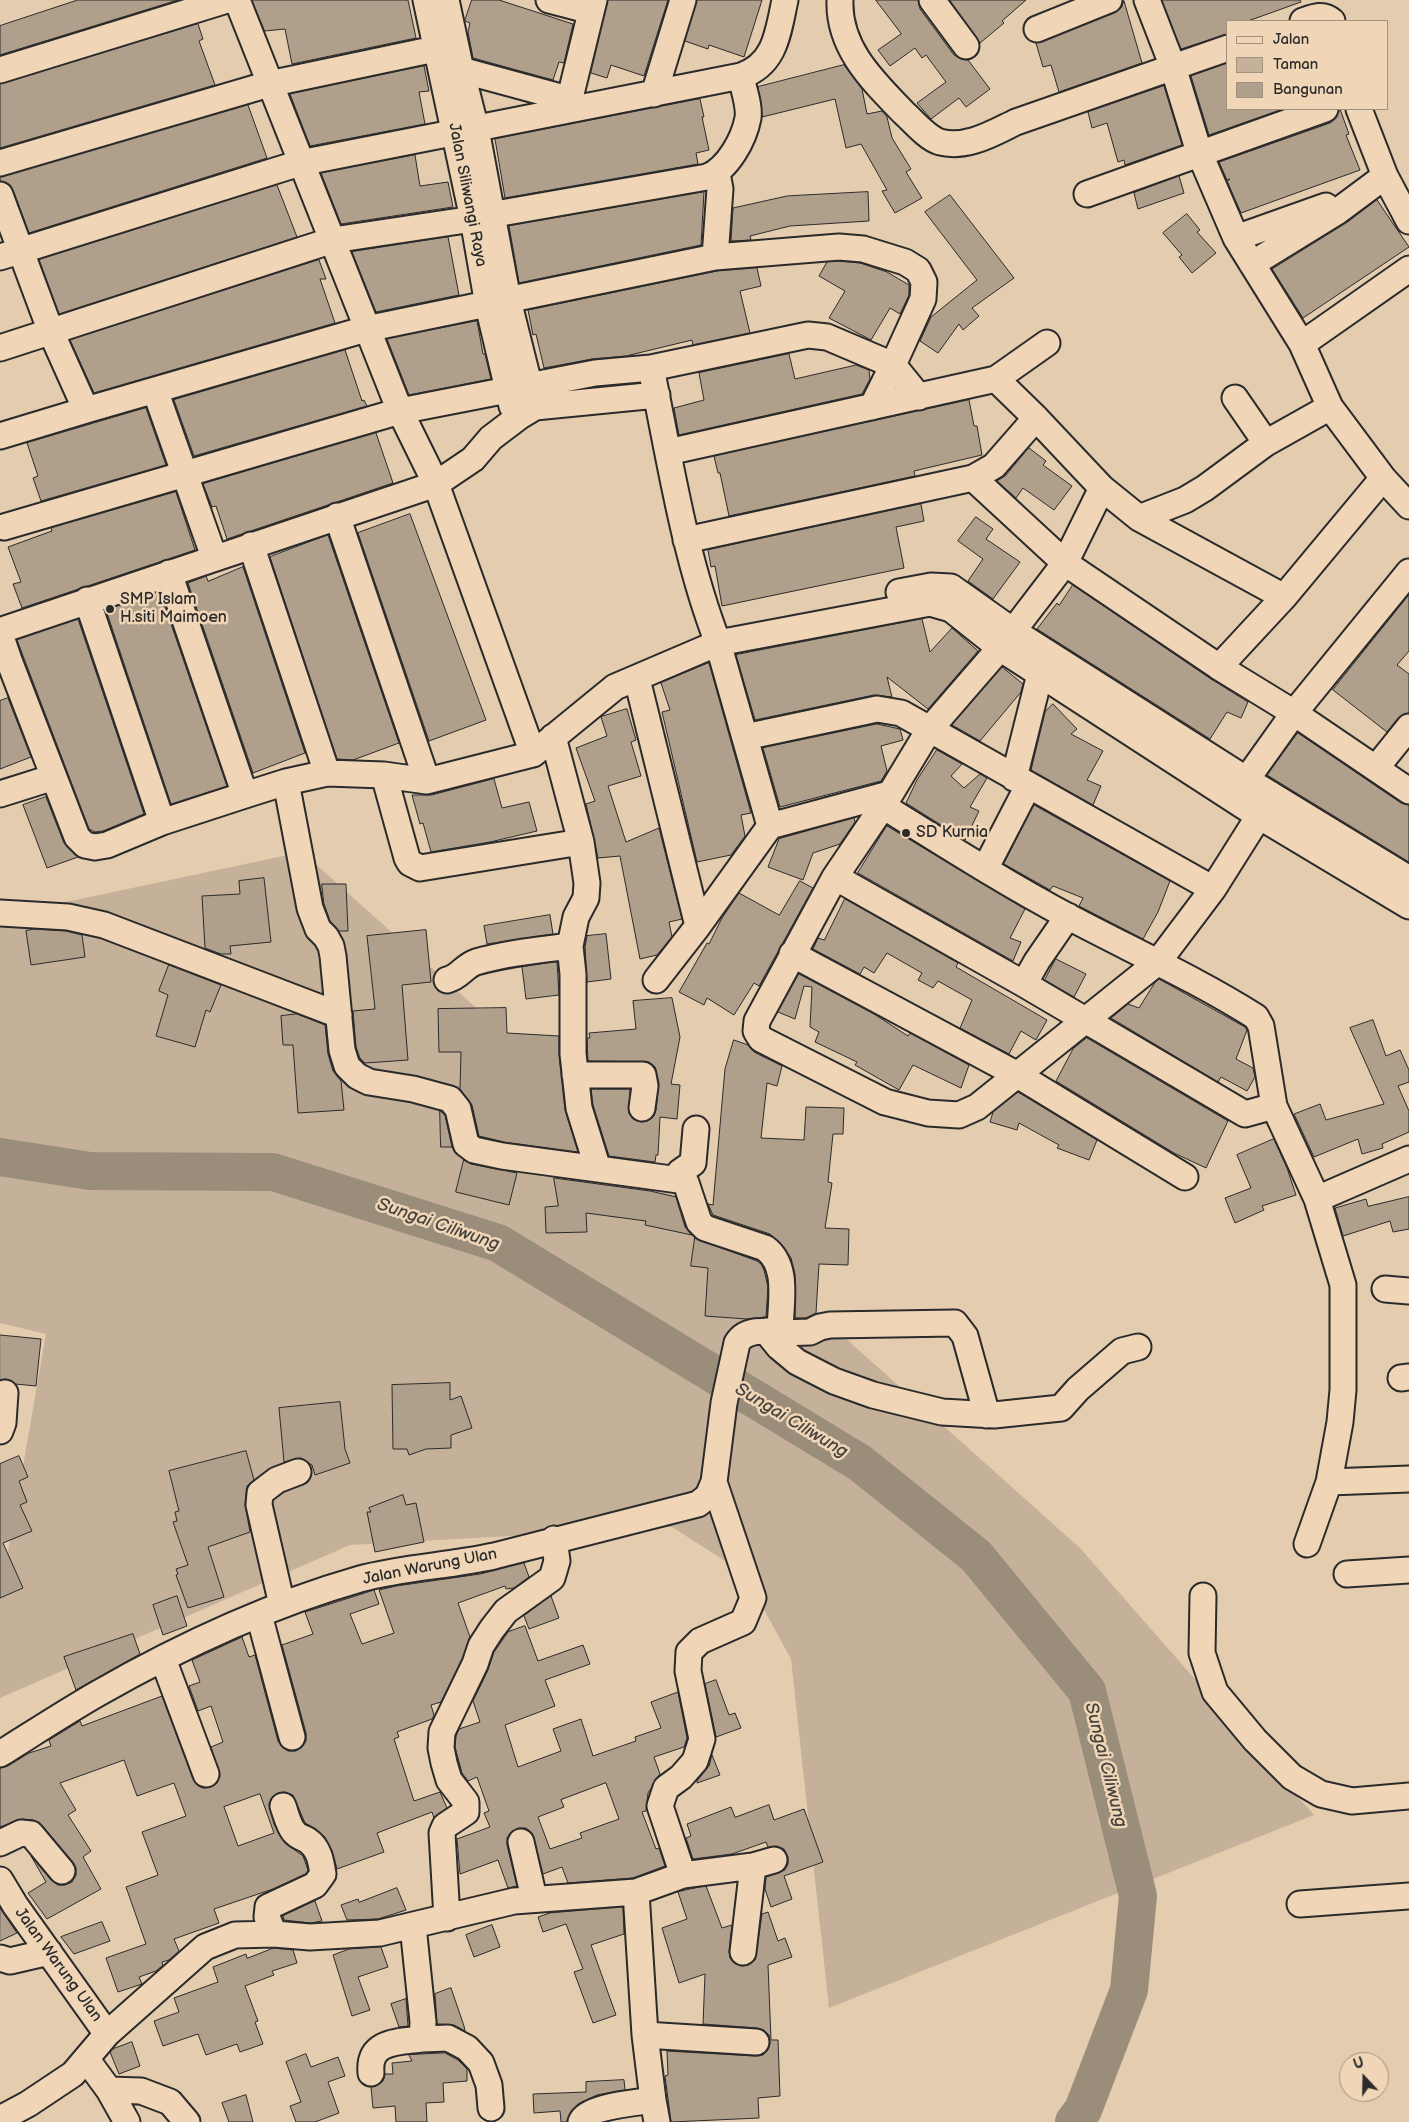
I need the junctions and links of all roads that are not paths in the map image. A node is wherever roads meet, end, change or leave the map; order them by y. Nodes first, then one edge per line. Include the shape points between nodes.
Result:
1 (227, 0) edge
2 (237, 0) edge
3 (426, 0) edge
4 (446, 0) edge
5 (549, 0) edge
6 (683, 0) edge
7 (785, 0) edge
8 (840, 0) edge
9 (932, 0) edge
10 (1109, 0) edge
11 (1147, 0) edge
12 (593, 5) edge
13 (1306, 20) edge
14 (1331, 20) edge
15 (1037, 29) dead end
16 (966, 46) dead end
17 (1226, 49) edge
18 (446, 63) junction
19 (1173, 67) junction
20 (0, 70) edge
21 (741, 76) junction
22 (269, 84) junction
23 (654, 94) junction
24 (568, 104) junction
25 (1322, 110) edge
26 (1359, 110) edge
27 (466, 131) junction
28 (1200, 152) junction
29 (0, 163) edge
30 (300, 163) junction
31 (717, 173) junction
32 (1385, 176) junction
33 (1087, 194) dead end
34 (0, 195) edge
35 (1357, 196) junction
36 (482, 217) junction
37 (1409, 221) edge
38 (1236, 238) junction
39 (333, 240) junction
40 (10, 254) edge
41 (715, 257) junction
42 (1252, 264) junction
43 (1409, 269) edge
44 (498, 302) junction
45 (366, 329) junction
46 (50, 332) junction
47 (1047, 343) dead end
48 (1302, 344) junction
49 (0, 348) edge
50 (893, 365) junction
51 (651, 368) junction
52 (996, 379) junction
53 (155, 390) junction
54 (657, 395) junction
55 (919, 397) junction
56 (1235, 398) dead end
57 (521, 400) junction
58 (872, 407) junction
59 (1330, 407) junction
60 (86, 410) junction
61 (400, 411) junction
62 (1036, 418) junction
63 (0, 436) edge
64 (1266, 443) junction
65 (668, 452) junction
66 (185, 474) junction
67 (973, 478) junction
68 (1383, 478) junction
69 (436, 484) junction
70 (1102, 488) junction
71 (1409, 506) edge
72 (338, 516) junction
73 (1139, 518) junction
74 (4, 527) dead end
75 (686, 540) junction
76 (251, 545) junction
77 (214, 558) junction
78 (1065, 563) junction
79 (1409, 572) edge
80 (169, 573) junction
81 (1284, 597) junction
82 (87, 600) junction
83 (715, 636) junction
84 (1006, 639) junction
85 (1219, 666) junction
86 (1040, 674) junction
87 (637, 679) junction
88 (1294, 713) junction
89 (1409, 727) edge
90 (929, 730) junction
91 (553, 737) junction
92 (745, 737) junction
93 (533, 754) junction
94 (1376, 768) junction
95 (328, 773) junction
96 (384, 775) junction
97 (54, 777) junction
98 (427, 781) junction
99 (286, 782) junction
100 (1021, 782) junction
101 (1240, 790) junction
102 (1409, 791) edge
103 (0, 794) edge
104 (1270, 794) junction
105 (245, 795) junction
106 (886, 800) junction
107 (1259, 816) junction
108 (162, 822) junction
109 (770, 826) junction
110 (581, 842) junction
111 (985, 869) junction
112 (835, 877) junction
113 (1409, 878) edge
114 (1213, 889) junction
115 (1409, 906) edge
116 (0, 913) edge
117 (1068, 916) junction
118 (698, 926) junction
119 (570, 946) junction
120 (792, 954) junction
121 (1158, 962) junction
122 (447, 980) dead end
123 (656, 980) dead end
124 (1024, 984) junction
125 (339, 1015) junction
126 (1087, 1020) junction
127 (1016, 1074) junction
128 (574, 1075) junction
129 (1274, 1106) junction
130 (642, 1108) dead end
131 (696, 1129) dead end
132 (1409, 1159) edge
133 (598, 1169) junction
134 (1185, 1177) dead end
135 (676, 1179) junction
136 (1317, 1199) junction
137 (773, 1332) junction
138 (1138, 1346) dead end
139 (5, 1393) dead end
140 (987, 1415) junction
141 (0, 1431) edge
142 (298, 1472) dead end
143 (1409, 1479) edge
144 (714, 1482) junction
145 (1329, 1482) junction
146 (554, 1539) junction
147 (1307, 1544) dead end
148 (1409, 1570) edge
149 (1347, 1574) dead end
150 (1203, 1596) dead end
151 (282, 1605) junction
152 (259, 1616) junction
153 (163, 1659) junction
154 (292, 1737) dead end
155 (0, 1754) edge
156 (206, 1774) dead end
157 (1409, 1796) edge
158 (284, 1806) dead end
159 (521, 1842) dead end
160 (0, 1843) edge
161 (62, 1871) dead end
162 (683, 1875) junction
163 (0, 1880) edge
164 (636, 1892) junction
165 (1409, 1896) edge
166 (534, 1898) junction
167 (1300, 1904) dead end
168 (447, 1918) junction
169 (413, 1926) junction
170 (274, 1934) junction
171 (49, 1952) junction
172 (743, 1952) dead end
173 (0, 1958) edge
174 (108, 2034) junction
175 (645, 2035) junction
176 (422, 2039) junction
177 (756, 2042) dead end
178 (87, 2060) junction
179 (371, 2073) dead end
180 (109, 2090) junction
181 (491, 2108) dead end
182 (655, 2111) edge
183 (0, 2118) edge
184 (126, 2122) edge
185 (187, 2122) edge
186 (581, 2122) edge

1 - 20 street
2 - 22 street
3 - 18 street, Jalan Siliwangi Raya
4 - 18 street, Jalan Siliwangi Raya
5 - 12 street
6 - 23 street
7 - 21 street via 768,59 754,71
8 - 19 street via 842,27 867,74 918,127 938,142 961,144 987,136 1016,122
9 - 16 street
10 - 15 street
11 - 19 street
12 - 24 street
13 - 14 street via 1325,16
17 - 19 street
18 - 22 street
18 - 24 street
18 - 27 street, Jalan Siliwangi Raya
19 - 28 street
21 - 23 street
21 - 31 street via 748,116 740,141
22 - 29 street
22 - 30 street
23 - 24 street
24 - 27 street
25 - 28 street
26 - 32 street
27 - 30 street
27 - 36 street, Jalan Siliwangi Raya
28 - 33 street
28 - 38 street
30 - 39 street
30 - 40 street
31 - 36 street
31 - 41 street via 720,190
32 - 35 street
32 - 37 street
34 - 40 street
35 - 38 street
35 - 42 street
36 - 39 street
36 - 44 street, Jalan Siliwangi Raya
38 - 42 street
39 - 45 street
39 - 46 street
40 - 46 street
41 - 44 street
41 - 50 street via 839,247 863,249 912,266 922,276 924,290
42 - 48 street
43 - 48 street
44 - 45 street
44 - 57 street, Jalan Siliwangi Raya
45 - 53 street
45 - 61 street
46 - 49 street
46 - 60 street
47 - 52 street
48 - 59 street
50 - 51 street via 828,337 808,335
50 - 55 street
50 - 58 street
51 - 54 street
51 - 57 street via 595,374
52 - 55 street
52 - 62 street
53 - 60 street
53 - 66 street
54 - 57 street
54 - 65 street
55 - 58 street
56 - 64 street
57 - 61 street
57 - 69 street via 473,459
58 - 65 street
59 - 64 street
59 - 68 street
60 - 63 street
61 - 66 street
61 - 69 street
62 - 67 street via 994,466
62 - 70 street
64 - 73 street via 1185,500
65 - 75 street
66 - 74 street
66 - 77 street
67 - 75 street
67 - 78 street
68 - 71 street
68 - 81 street
69 - 72 street
69 - 93 street
70 - 73 street
70 - 78 street
72 - 76 street
72 - 98 street
73 - 81 street
75 - 83 street
76 - 77 street
76 - 95 street
77 - 80 street
78 - 84 street
78 - 85 street
79 - 88 street
80 - 82 street
80 - 105 street
81 - 85 street
82 - 97 street via 5,629 1,634
82 - 108 street
83 - 84 street via 940,585 952,587
83 - 87 street
83 - 92 street
84 - 86 street
84 - 90 street
84 - 101 street
85 - 88 street
86 - 100 street
86 - 101 street
87 - 91 street via 606,692
87 - 118 street
88 - 94 street
88 - 101 street
89 - 94 street
90 - 92 street via 901,713 877,709
90 - 100 street
90 - 106 street
91 - 93 street
91 - 110 street
92 - 109 street
93 - 98 street
94 - 102 street
95 - 96 street
95 - 99 street
96 - 98 street
96 - 110 street via 407,858 420,868
97 - 103 street
97 - 108 street via 77,837 84,845 107,845
99 - 105 street
99 - 125 street via 310,908 318,929 331,946
100 - 111 street
100 - 114 street
101 - 104 street
101 - 107 street
104 - 107 street
104 - 113 street
105 - 108 street
106 - 109 street
106 - 111 street
106 - 112 street
107 - 114 street
107 - 115 street
109 - 118 street
110 - 119 street via 586,898 576,917
111 - 117 street
112 - 120 street
112 - 124 street
114 - 121 street
116 - 125 street via 68,917 104,924
117 - 121 street
117 - 124 street
118 - 123 street
119 - 122 street via 475,962 466,966 460,975
119 - 128 street
120 - 127 street
120 - 127 street via 757,1021 756,1031 761,1039 885,1102 928,1113 959,1115 977,1106
121 - 126 street
121 - 129 street via 1256,1018 1261,1026
124 - 126 street
125 - 133 street via 342,1050 347,1066 357,1076 369,1082 425,1091 450,1100 458,1109 466,1144 474,1150
126 - 127 street
126 - 129 street via 1245,1114
127 - 134 street
128 - 130 street via 643,1075
128 - 133 street via 579,1108
129 - 136 street
131 - 135 street via 693,1163
132 - 136 street
133 - 135 street
135 - 137 street via 688,1186 699,1222 704,1228 765,1248 773,1254 781,1271
136 - 145 street via 1343,1285 1343,1390
137 - 140 street via 779,1348 796,1362 834,1381 873,1395 942,1412
137 - 140 street via 810,1332 830,1325 956,1322 964,1336
137 - 144 street, Jalan Warung Ulan via 757,1331 742,1336 737,1343 724,1403
138 - 140 street via 1122,1351 1061,1408
139 - 141 street
142 - 151 street via 277,1480 260,1492 259,1505
143 - 145 street
144 - 146 street, Jalan Warung Ulan via 708,1496 698,1504
144 - 162 street via 753,1598 743,1622 700,1641 688,1652 688,1670 702,1739 695,1761 666,1788 660,1806
145 - 147 street
146 - 151 street, Jalan Warung Ulan via 475,1560 407,1568 322,1590
146 - 168 street via 557,1561 552,1578 506,1611 492,1629 442,1732 444,1763 450,1780 466,1802 466,1812 446,1826 442,1833
148 - 149 street
150 - 157 street via 1202,1653 1215,1692 1255,1740 1292,1777 1321,1794 1352,1800
151 - 152 street, Jalan Warung Ulan
152 - 153 street, Jalan Warung Ulan
152 - 154 street
153 - 155 street, Jalan Warung Ulan via 97,1694
153 - 156 street
158 - 170 street via 292,1830 315,1848 323,1874 315,1885 268,1907 267,1917
159 - 166 street
160 - 161 street via 21,1833 31,1834
162 - 164 street
162 - 172 street via 763,1863
163 - 171 street, Jalan Warung Ulan
164 - 166 street
164 - 175 street
165 - 167 street
166 - 168 street via 492,1905
168 - 169 street
169 - 170 street via 350,1936
169 - 176 street
170 - 174 street via 235,1935 205,1947
171 - 173 street via 10,1961
171 - 174 street, Jalan Warung Ulan
174 - 178 street, Jalan Warung Ulan
175 - 177 street
175 - 182 street
176 - 179 street via 385,2045 376,2051 370,2063
176 - 181 street via 448,2038 467,2048 481,2063 489,2085
178 - 180 street
178 - 183 street, Jalan Warung Ulan via 55,2087
180 - 184 street
180 - 185 street via 141,2091 170,2102
182 - 186 street via 591,2112

